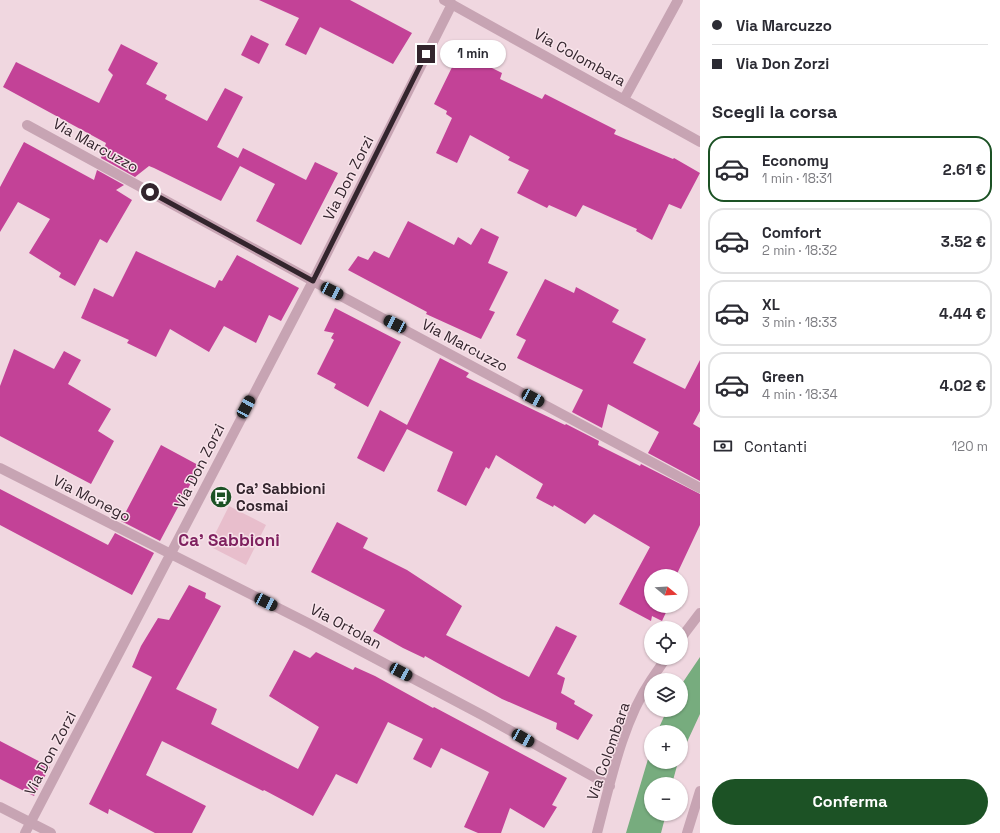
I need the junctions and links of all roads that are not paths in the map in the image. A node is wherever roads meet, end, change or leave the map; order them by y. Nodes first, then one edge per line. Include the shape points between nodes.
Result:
1 (678, 0) edge
2 (448, 2) edge
3 (624, 99) junction
4 (27, 124) dead end
5 (700, 142) edge
6 (313, 281) junction
7 (0, 468) edge
8 (700, 488) edge
9 (171, 554) junction
10 (700, 612) edge
11 (688, 628) edge
12 (644, 694) edge
13 (610, 786) junction
14 (700, 791) edge
15 (0, 807) edge
16 (30, 823) junction
17 (25, 833) edge
18 (51, 833) edge
19 (597, 833) edge
20 (687, 833) edge

1 - 3 street
2 - 3 street, Via Colombara
2 - 6 street, Via Don Zorzi
3 - 5 street, Via Colombara
4 - 6 street, Via Marcuzzo
6 - 8 street, Via Marcuzzo
6 - 9 street, Via Don Zorzi
7 - 9 street, Via Monego
9 - 13 street, Via Ortolan via 484,716
9 - 16 street, Via Don Zorzi
10 - 11 street
12 - 13 street, Via Colombara via 634,714
13 - 19 street, Via Colombara
14 - 20 street
15 - 16 street
16 - 17 street, Via Don Zorzi
16 - 18 street

